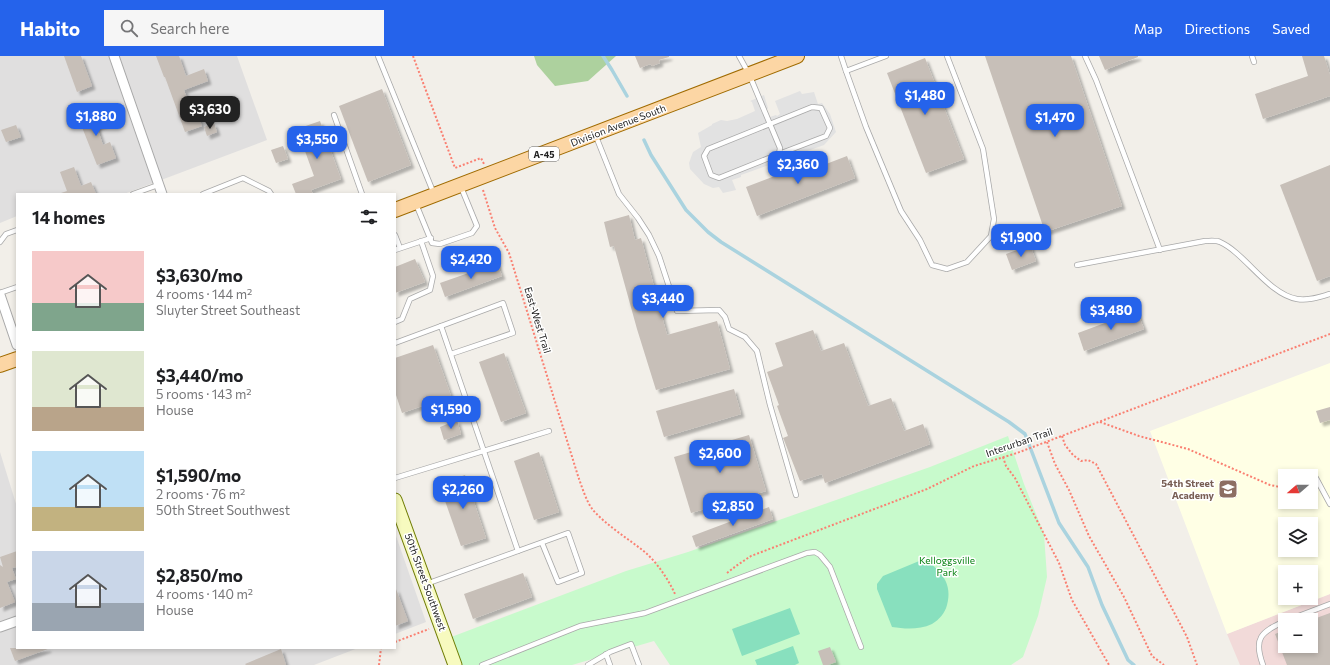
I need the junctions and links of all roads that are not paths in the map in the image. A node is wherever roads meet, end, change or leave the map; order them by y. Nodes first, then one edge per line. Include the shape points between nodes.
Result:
1 (114, 56) edge
2 (378, 56) edge
3 (739, 56) edge
4 (797, 56) edge
5 (841, 56) edge
6 (886, 56) edge
7 (947, 56) edge
8 (1085, 56) edge
9 (1252, 56) edge
10 (1254, 62) dead end
11 (846, 71) junction
12 (749, 74) junction
13 (334, 115) dead end
14 (770, 123) junction
15 (595, 134) junction
16 (779, 154) junction
17 (158, 185) junction
18 (460, 185) junction
19 (136, 193) edge
20 (162, 193) edge
21 (206, 193) edge
22 (270, 193) edge
23 (362, 193) edge
24 (434, 195) junction
25 (415, 203) junction
26 (396, 210) edge
27 (16, 230) edge
28 (430, 238) junction
29 (421, 241) junction
30 (0, 242) edge
31 (398, 249) edge
32 (1160, 250) junction
33 (1077, 265) dead end
34 (16, 287) edge
35 (0, 294) edge
36 (1330, 294) edge
37 (396, 322) edge
38 (441, 326) junction
39 (16, 342) edge
40 (396, 344) edge
41 (451, 354) junction
42 (16, 359) edge
43 (0, 365) edge
44 (548, 431) dead end
45 (484, 451) junction
46 (396, 478) edge
47 (1318, 482) edge
48 (796, 495) dead end
49 (396, 503) edge
50 (1330, 504) edge
51 (542, 543) junction
52 (518, 551) junction
53 (426, 584) junction
54 (1330, 604) edge
55 (1306, 613) edge
56 (16, 621) edge
57 (1278, 624) edge
58 (0, 627) edge
59 (861, 647) dead end
60 (606, 654) junction
61 (455, 665) edge
62 (482, 665) edge
63 (588, 665) edge
64 (610, 665) edge
65 (638, 665) edge
66 (1263, 665) edge

1 - 17 street
2 - 24 lane
3 - 12 lane
4 - 12 main road, Division Avenue South / A-45
5 - 11 lane
6 - 11 lane
7 - 11 lane via 983,149 994,220 991,236 967,262 947,269 932,265 920,240 901,211
8 - 32 lane
9 - 10 lane
12 - 14 lane
12 - 15 main road, Division Avenue South / A-45
13 - 23 lane
14 - 16 lane via 780,148
14 - 16 lane via 812,107 822,108 830,128 826,136
14 - 16 lane via 708,149 704,156 711,175 719,178
15 - 18 main road, Division Avenue South / A-45
15 - 48 lane via 619,194 649,235 659,256 677,311 719,310 725,317 729,329 745,337 758,351
17 - 19 lane
17 - 20 street
18 - 24 main road, Division Avenue South / A-45
18 - 28 lane via 477,226 472,233 440,244 432,243
21 - 22 lane via 243,178
24 - 25 main road, Division Avenue South / A-45
25 - 26 main road, Division Avenue South / A-45
25 - 28 lane
27 - 30 lane via 6,234
28 - 29 lane
29 - 31 lane
29 - 37 lane via 434,276 430,290 410,299 402,320
32 - 33 lane
32 - 36 lane via 1205,241 1219,242 1232,249 1263,279 1282,293 1296,299 1310,299
34 - 35 lane
35 - 39 street
38 - 40 lane
38 - 41 lane
38 - 41 lane via 504,303 513,333
41 - 45 lane
42 - 43 main road
44 - 45 lane
45 - 46 lane
45 - 52 lane
47 - 50 lane
49 - 53 street, 50th Street Southwest
51 - 51 lane via 568,533 582,573 558,582
51 - 52 lane
52 - 53 lane
53 - 61 street, 50th Street Southwest
54 - 55 lane
56 - 58 street
57 - 66 lane via 1259,639 1258,647
59 - 62 lane via 830,566 815,552 645,612 580,626
60 - 63 lane
60 - 64 lane
60 - 65 lane via 631,644

